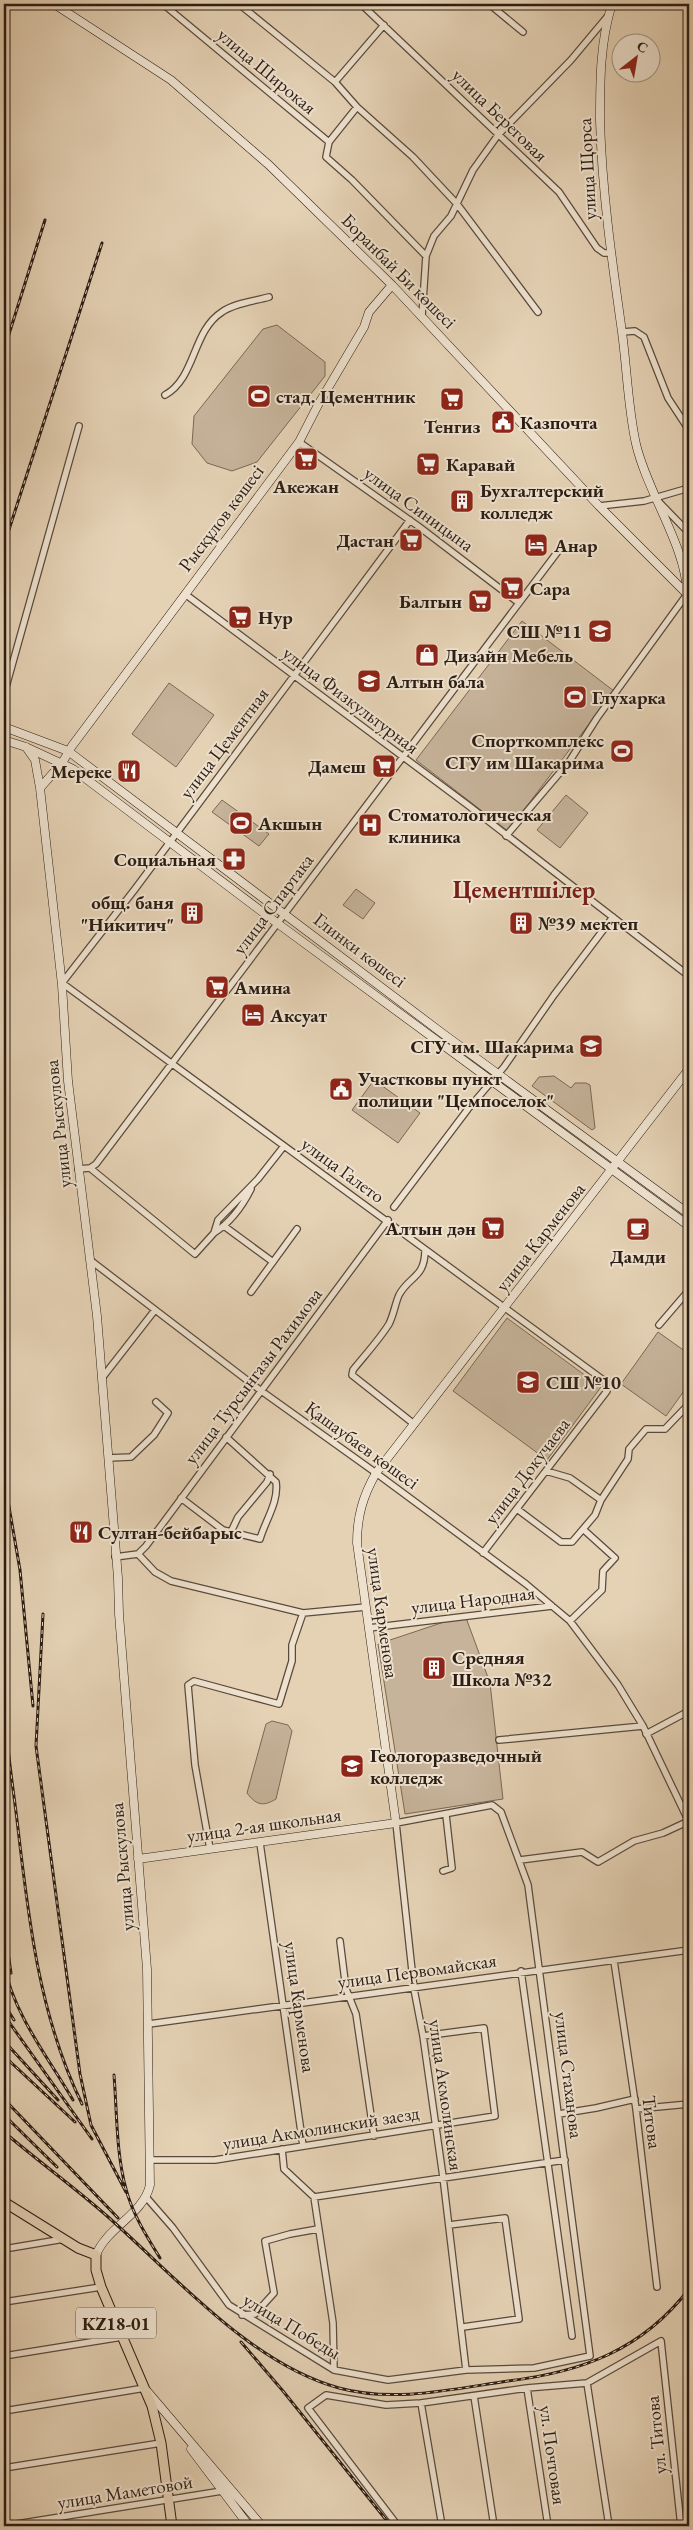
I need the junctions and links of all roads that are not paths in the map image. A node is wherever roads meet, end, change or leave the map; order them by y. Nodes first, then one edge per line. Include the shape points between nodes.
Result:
1 (54, 4) edge
2 (163, 4) edge
3 (239, 4) edge
4 (362, 4) edge
5 (489, 4) edge
6 (612, 4) edge
7 (608, 16) junction
8 (384, 24) junction
9 (523, 32) dead end
10 (335, 82) junction
11 (357, 107) junction
12 (498, 135) junction
13 (329, 142) junction
14 (457, 204) junction
15 (610, 253) junction
16 (426, 256) junction
17 (392, 285) junction
18 (269, 297) dead end
19 (538, 312) dead end
20 (422, 316) junction
21 (622, 332) junction
22 (164, 395) dead end
23 (79, 426) dead end
24 (689, 430) edge
25 (299, 442) junction
26 (689, 488) edge
27 (654, 497) junction
28 (599, 506) junction
29 (410, 520) junction
30 (689, 533) edge
31 (559, 550) dead end
32 (185, 594) junction
33 (688, 595) edge
34 (519, 603) junction
35 (293, 676) junction
36 (4, 694) edge
37 (4, 727) edge
38 (4, 740) edge
39 (26, 747) junction
40 (68, 751) junction
41 (402, 757) junction
42 (62, 763) junction
43 (40, 788) junction
44 (506, 836) junction
45 (172, 837) junction
46 (284, 914) junction
47 (613, 917) junction
48 (277, 923) junction
49 (689, 976) edge
50 (62, 983) junction
51 (172, 1063) junction
52 (689, 1070) edge
53 (499, 1073) junction
54 (491, 1081) junction
55 (284, 1146) junction
56 (619, 1161) junction
57 (90, 1168) junction
58 (78, 1169) junction
59 (613, 1170) junction
60 (253, 1185) junction
61 (394, 1207) dead end
62 (689, 1214) edge
63 (388, 1220) junction
64 (224, 1226) junction
65 (689, 1226) edge
66 (297, 1230) dead end
67 (214, 1233) junction
68 (424, 1250) junction
69 (90, 1260) junction
70 (273, 1262) junction
71 (689, 1290) edge
72 (251, 1292) dead end
73 (504, 1309) junction
74 (155, 1310) junction
75 (659, 1326) dead end
76 (102, 1378) junction
77 (606, 1382) joint
78 (260, 1390) junction
79 (156, 1402) dead end
80 (689, 1404) edge
81 (414, 1424) junction
82 (226, 1437) junction
83 (108, 1458) junction
84 (546, 1471) junction
85 (376, 1472) junction
86 (270, 1474) junction
87 (181, 1498) junction
88 (601, 1500) junction
89 (517, 1509) junction
90 (584, 1530) junction
91 (230, 1534) junction
92 (140, 1552) junction
93 (483, 1553) junction
94 (115, 1557) junction
95 (552, 1606) junction
96 (366, 1607) junction
97 (304, 1613) junction
98 (570, 1621) junction
99 (369, 1628) junction
100 (689, 1711) edge
101 (643, 1726) junction
102 (646, 1734) junction
103 (499, 1740) dead end
104 (446, 1815) junction
105 (689, 1822) edge
106 (396, 1823) junction
107 (260, 1843) junction
108 (210, 1849) junction
109 (138, 1859) junction
110 (520, 1860) junction
111 (443, 1871) dead end
112 (340, 1941) dead end
113 (689, 1950) edge
114 (614, 1961) junction
115 (540, 1970) junction
116 (521, 1972) junction
117 (414, 1989) junction
118 (350, 1996) junction
119 (283, 2004) junction
120 (149, 2024) junction
121 (423, 2036) junction
122 (635, 2099) junction
123 (689, 2104) edge
124 (636, 2109) junction
125 (559, 2114) junction
126 (434, 2127) junction
127 (374, 2136) junction
128 (302, 2146) junction
129 (282, 2149) junction
130 (151, 2160) junction
131 (564, 2160) junction
132 (547, 2162) junction
133 (443, 2177) junction
134 (146, 2197) junction
135 (314, 2197) junction
136 (4, 2202) edge
137 (449, 2225) junction
138 (318, 2229) junction
139 (64, 2239) junction
140 (4, 2249) edge
141 (96, 2255) junction
142 (101, 2286) junction
143 (657, 2287) dead end
144 (4, 2302) edge
145 (242, 2315) junction
146 (463, 2327) junction
147 (572, 2336) dead end
148 (122, 2337) junction
149 (590, 2352) joint
150 (4, 2356) edge
151 (334, 2370) junction
152 (466, 2370) junction
153 (587, 2383) junction
154 (145, 2388) junction
155 (527, 2388) junction
156 (474, 2396) junction
157 (421, 2403) junction
158 (4, 2411) edge
159 (173, 2422) junction
160 (161, 2443) junction
161 (4, 2468) edge
162 (222, 2491) junction
163 (168, 2501) junction
164 (4, 2526) edge
165 (172, 2526) edge
166 (249, 2526) edge
167 (262, 2526) edge
168 (398, 2526) edge
169 (442, 2526) edge
170 (494, 2526) edge
171 (548, 2526) edge
172 (609, 2526) edge
173 (681, 2526) edge

1 - 17 street, Боранбай Би көшесі via 171,80 269,165
2 - 13 street, улица Широкая
3 - 10 street, улица Широкая
4 - 8 street, улица Береговая
5 - 9 street
6 - 7 street, улица Щорса
7 - 12 street via 571,60
7 - 15 street, улица Щорса via 600,80
8 - 10 street
8 - 12 street, улица Береговая
10 - 11 street, улица Широкая
11 - 13 street
11 - 14 street, улица Широкая via 413,157
12 - 14 street via 473,170
12 - 15 street, улица Береговая via 559,192 597,248
13 - 16 street via 326,157
14 - 16 street via 434,236
14 - 19 street, улица Широкая
15 - 21 street, улица Щорса
16 - 20 street
17 - 20 street, Боранбай Би көшесі
17 - 25 street, Рысқұлов көшесі via 369,312 364,327
18 - 22 street via 223,311 208,323 176,389
20 - 28 street, Боранбай Би көшесі
21 - 24 street via 635,331 644,337 668,398
21 - 27 street, улица Щорса via 636,444
23 - 36 street
25 - 29 street, улица Синицына
25 - 32 street, Рысқұлов көшесі
26 - 27 street
27 - 28 street
27 - 30 street
27 - 33 street, улица Щорса via 685,570
28 - 33 street, Боранбай Би көшесі
29 - 34 street, улица Синицына
29 - 35 street, улица Цементная
31 - 34 street, улица Спартака
32 - 35 street, улица Физкультурная
32 - 40 street, Рысқұлов көшесі
33 - 44 street via 597,718 569,762
34 - 41 street, улица Спартака
35 - 41 street, улица Физкультурная
35 - 45 street, улица Цементная
37 - 40 street, Глинки көшесі
38 - 39 street, Глинки көшесі
39 - 42 street, Глинки көшесі
39 - 43 street, улица Рыскулова via 35,760
40 - 42 street, Рысқұлов көшесі
40 - 45 street, Глинки көшесі
41 - 44 street, улица Физкультурная
41 - 46 street, улица Спартака
42 - 43 street
42 - 45 street, Глинки көшесі
43 - 50 street, улица Рыскулова
44 - 47 street, улица Физкультурная
45 - 46 street, Глинки көшесі
45 - 48 street, Глинки көшесі
45 - 50 street, улица Цементная
46 - 48 street, улица Спартака
46 - 53 street, Глинки көшесі
47 - 49 street, улица Физкультурная
47 - 53 street
48 - 51 street, улица Спартака
48 - 54 street, Глинки көшесі
50 - 51 street, улица Галето
50 - 58 street, улица Рыскулова
51 - 55 street, улица Галето
51 - 57 street, улица Спартака
52 - 56 street, улица Карменова
53 - 54 street
53 - 56 street, Глинки көшесі
54 - 59 street, Глинки көшесі
54 - 61 street
55 - 60 street
55 - 63 street, улица Галето
56 - 59 street, улица Карменова
56 - 62 street, Глинки көшесі
57 - 58 street
57 - 67 street via 195,1254
58 - 69 street, улица Рыскулова
59 - 65 street, Глинки көшесі
59 - 73 street, улица Карменова
60 - 64 street
60 - 67 street via 218,1220
63 - 68 street, улица Галето
63 - 78 street, улица Турсынгазы Рахимова
64 - 67 street
64 - 70 street
66 - 70 street
68 - 73 street, улица Галето
68 - 81 street via 425,1262 399,1294 396,1310 388,1325 352,1375
69 - 74 street, Қашаубаев көшесі
69 - 76 street, улица Рыскулова
70 - 72 street
71 - 75 street
73 - 77 street, улица Галето
73 - 81 street, улица Карменова
74 - 76 street
74 - 78 street, Қашаубаев көшесі
76 - 83 street, улица Рыскулова
77 - 84 street, улица Докучаева via 607,1391
78 - 82 street, улица Турсынгазы Рахимова
78 - 85 street, Қашаубаев көшесі
79 - 83 street via 168,1413 154,1435 131,1458
80 - 88 street via 665,1429 646,1429 629,1449 628,1459
81 - 85 street, улица Карменова
82 - 86 street
82 - 87 street, улица Турсынгазы Рахимова
83 - 94 street, улица Рыскулова
84 - 88 street via 570,1478
84 - 89 street, улица Докучаева
85 - 93 street, Қашаубаев көшесі
85 - 96 street, улица Карменова via 364,1493 357,1521
86 - 91 street via 238,1516
86 - 91 street via 277,1486 260,1539
87 - 91 street
87 - 92 street, улица Турсынгазы Рахимова
88 - 90 street
89 - 90 street via 561,1542 572,1542
89 - 93 street, улица Докучаева
90 - 98 street via 614,1558 603,1571 602,1590
92 - 94 street
92 - 97 street via 155,1572 171,1581
93 - 95 street, Қашаубаев көшесі
94 - 109 street, улица Рыскулова
95 - 98 street, Қашаубаев көшесі
95 - 99 street, улица Народная
96 - 97 street
96 - 99 street, улица Карменова
97 - 108 street via 292,1645 292,1661 279,1704 194,1682 188,1685 195,1765
98 - 101 street, Қашаубаев көшесі
99 - 106 street, улица Карменова
100 - 102 street
101 - 102 street, Қашаубаев көшесі
101 - 103 street
102 - 105 street, Қашаубаев көшесі
104 - 106 street
104 - 110 street, улица Стаханова via 492,1805 497,1807 502,1812
104 - 111 street via 452,1868
105 - 110 street via 634,1841 598,1862 582,1852
106 - 107 street, улица 2-ая школьная
106 - 117 street, улица Акмолинская
107 - 108 street, улица 2-ая школьная
107 - 119 street, улица Карменова
108 - 109 street, улица 2-ая школьная
109 - 120 street, улица Рыскулова
110 - 115 street, улица Стаханова via 528,1885
112 - 118 street via 346,1989
113 - 114 street, улица Первомайская
114 - 115 street, улица Первомайская
114 - 122 street, Титова
115 - 116 street, улица Первомайская
115 - 125 street, улица Стаханова
116 - 117 street, улица Первомайская
116 - 132 street
117 - 118 street, улица Первомайская
117 - 121 street, улица Акмолинская
118 - 119 street, улица Первомайская
118 - 127 street via 356,2014
119 - 120 street, улица Первомайская
119 - 128 street, улица Карменова
120 - 130 street, улица Рыскулова
121 - 126 street, улица Акмолинская
121 - 126 street, улица Акмолинский заезд via 484,2028 495,2116
122 - 124 street, Титова
122 - 125 street
123 - 124 street
124 - 143 street, Титова
125 - 131 street, улица Стаханова
126 - 127 street, улица Акмолинский заезд
126 - 133 street, улица Акмолинская
127 - 128 street, улица Акмолинский заезд
128 - 129 street, улица Акмолинский заезд
129 - 130 street, улица Акмолинский заезд via 215,2160
129 - 135 street via 284,2169
130 - 134 street, улица Рыскулова
131 - 132 street
131 - 149 street, улица Стаханова
132 - 133 street
132 - 147 street
133 - 135 street
133 - 137 street, улица Акмолинская
134 - 141 street via 106,2239
134 - 145 street, улица Победы via 173,2228 228,2305
135 - 138 street
136 - 139 main road
137 - 146 street, улица Акмолинская
137 - 146 street via 505,2218 519,2319
138 - 145 street via 265,2241 274,2294 255,2314
138 - 151 street via 333,2323
139 - 140 street
139 - 141 main road
141 - 142 main road, KZ18-01
142 - 144 street
142 - 148 main road, KZ18-01
145 - 151 street, улица Победы
146 - 152 street, улица Акмолинская
148 - 150 street
148 - 154 main road, KZ18-01
149 - 152 street, улица Победы via 589,2357 534,2368
151 - 152 street, улица Победы via 388,2380
153 - 155 street
153 - 172 street
153 - 173 street, ул. Титова via 661,2341
154 - 158 street
154 - 159 street
154 - 160 main road, KZ18-01
155 - 156 street
155 - 171 street, ул. Почтовая
156 - 157 street
156 - 170 street
157 - 168 street via 386,2405 326,2395 308,2408
157 - 169 street
159 - 162 street
159 - 167 street
160 - 161 street
160 - 163 main road, KZ18-01
162 - 163 street, улица Маметовой
162 - 166 street
163 - 164 street, улица Маметовой
163 - 165 main road, KZ18-01

